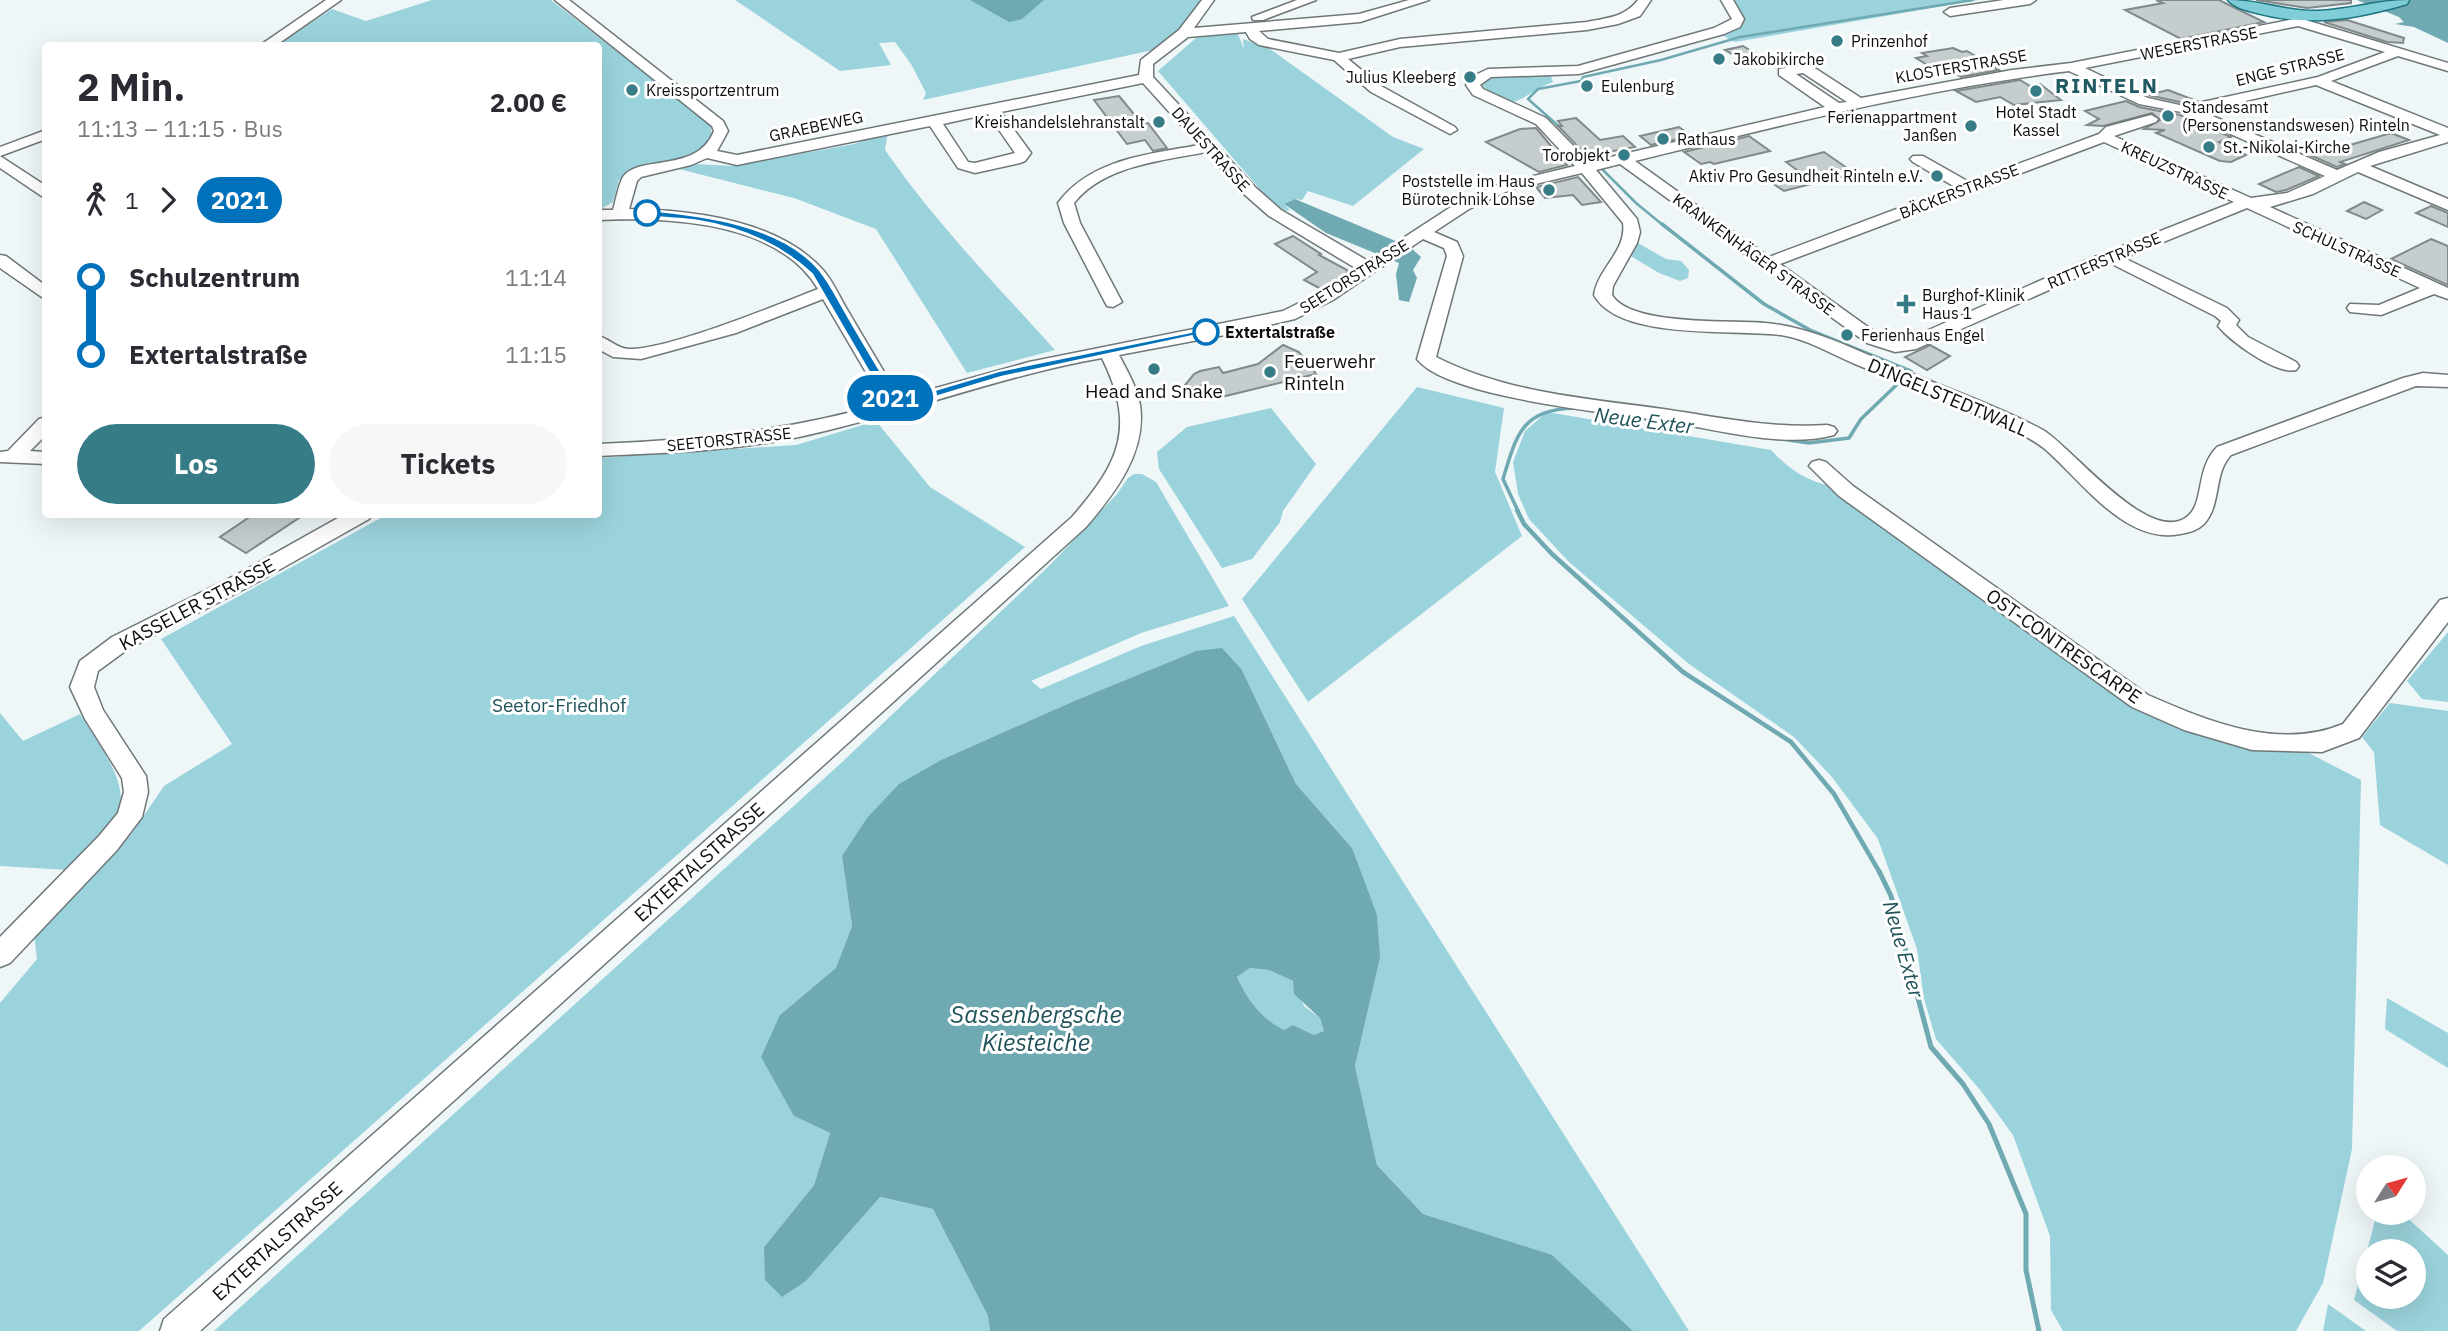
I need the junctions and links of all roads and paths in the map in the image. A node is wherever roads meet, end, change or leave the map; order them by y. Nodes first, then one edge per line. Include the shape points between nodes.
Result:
1 (335, 0) edge
2 (561, 0) edge
3 (1208, 0) edge
4 (1310, 0) edge
5 (1423, 0) edge
6 (1645, 0) edge
7 (1727, 0) edge
8 (2030, 0) edge
9 (2227, 0) edge
10 (2236, 0) edge
11 (2401, 0) edge
12 (2295, 19) junction
13 (2324, 19) junction
14 (1971, 22) dead end
15 (1245, 27) junction
16 (1184, 33) junction
17 (2338, 34) junction
18 (271, 42) edge
19 (2399, 51) junction
20 (1339, 57) junction
21 (2071, 67) junction
22 (2448, 67) edge
23 (1146, 78) junction
24 (2315, 80) junction
25 (2119, 101) dead end
26 (1858, 103) junction
27 (991, 108) junction
28 (2145, 108) junction
29 (1838, 109) junction
30 (2182, 109) junction
31 (933, 120) junction
32 (1450, 130) dead end
33 (2448, 135) edge
34 (42, 136) edge
35 (2104, 137) junction
36 (1209, 147) junction
37 (0, 152) edge
38 (705, 153) junction
39 (1918, 159) dead end
40 (1624, 160) junction
41 (0, 161) edge
42 (1594, 166) junction
43 (2358, 166) junction
44 (2337, 176) junction
45 (22, 178) junction
46 (0, 186) edge
47 (1967, 188) junction
48 (42, 191) edge
49 (2247, 203) junction
50 (2448, 205) edge
51 (620, 214) junction
52 (602, 215) edge
53 (1415, 238) junction
54 (2110, 257) junction
55 (0, 260) edge
56 (1767, 263) junction
57 (1372, 267) junction
58 (828, 291) junction
59 (2441, 291) edge
60 (42, 292) edge
61 (1114, 302) dead end
62 (2356, 308) dead end
63 (602, 343) edge
64 (1885, 345) joint
65 (1108, 350) junction
66 (2290, 366) dead end
67 (1024, 368) junction
68 (2448, 381) edge
69 (1126, 387) junction
70 (895, 406) junction
71 (42, 426) edge
72 (1827, 431) dead end
73 (602, 450) edge
74 (6, 457) edge
75 (42, 458) edge
76 (1819, 466) dead end
77 (355, 518) edge
78 (2448, 606) edge
79 (0, 956) edge
80 (176, 1331) edge

1 - 18 street
2 - 38 street via 718,124 720,137
3 - 16 street
4 - 15 street via 1248,20
5 - 15 street via 1360,18
6 - 20 street via 1635,13 1587,26 1400,43
7 - 42 street via 1738,19 1719,30 1579,70 1488,73 1474,80 1478,92 1541,121
8 - 14 street via 1950,12
9 - 12 main road via 2255,12
10 - 12 main road
11 - 13 main road, WESERSTRASSE
12 - 13 main road, WESERSTRASSE
12 - 17 street
12 - 21 street, WESERSTRASSE
13 - 17 street via 2324,25
15 - 16 street
15 - 20 street via 1265,42
16 - 23 street via 1146,63
17 - 19 street
19 - 22 street
19 - 24 street, ENGE STRASSE
20 - 32 street via 1373,85
21 - 26 street, KLOSTERSTRASSE
21 - 28 street
23 - 27 street, GRAEBEWEG
23 - 36 street, DAUESTRASSE
24 - 30 street, ENGE STRASSE
24 - 33 street
25 - 28 street
26 - 29 street, KLOSTERSTRASSE
26 - 29 street via 1805,68 1784,72
27 - 31 street, GRAEBEWEG
27 - 31 street via 1023,153 1020,158 975,168 963,165
28 - 30 street
28 - 35 street, BÄCKERSTRASSE
29 - 40 street, KLOSTERSTRASSE
30 - 44 street
31 - 38 street, GRAEBEWEG via 737,160
33 - 43 street, RITTERSTRASSE
34 - 37 street
35 - 47 street, BÄCKERSTRASSE
35 - 49 street, KREUZSTRASSE
36 - 57 street, DAUESTRASSE via 1275,213
36 - 61 street via 1091,177 1071,194 1066,203 1072,223
38 - 51 street via 636,174 630,179
39 - 47 street
40 - 42 street, KLOSTERSTRASSE
40 - 56 street, KRANKENHÄGER STRASSE
41 - 45 street
42 - 53 street, SEETORSTRASSE via 1492,192
42 - 68 street, DINGELSTEDTWALL via 1634,230 1632,242 1604,285 1607,302 1654,320 1799,333 2039,436 2114,506 2152,525 2187,526 2201,513 2216,457 2224,451 2410,382
43 - 44 street, RITTERSTRASSE
43 - 50 street
44 - 49 street, RITTERSTRASSE via 2262,205
45 - 46 street
45 - 48 street
47 - 56 street, BÄCKERSTRASSE
49 - 54 street, RITTERSTRASSE
49 - 59 street, SCHULSTRASSE
51 - 52 street
51 - 58 street via 697,217 752,231 798,256
53 - 57 street, SEETORSTRASSE
53 - 72 street via 1451,245 1455,256 1426,359 1441,369 1486,385 1552,398 1747,428 1802,434
54 - 64 street, RITTERSTRASSE via 1910,345
54 - 66 street via 2221,312 2240,340
55 - 60 street
56 - 64 street, KRANKENHÄGER STRASSE
57 - 65 street, SEETORSTRASSE via 1289,315
58 - 63 street via 730,329 641,354 619,353
58 - 70 street
59 - 62 street via 2381,310
65 - 67 street, SEETORSTRASSE
65 - 69 street, EXTERTALSTRASSE
67 - 69 street via 1089,367
67 - 70 street, SEETORSTRASSE
69 - 80 street, EXTERTALSTRASSE via 1131,427 1122,465 1105,494 1079,522
70 - 73 street, SEETORSTRASSE via 745,440
71 - 74 street
74 - 75 street
76 - 78 street, OST-CONTRESCARPE via 1846,491 2140,701 2192,724 2252,741 2322,743 2351,732
77 - 79 street, KASSELER STRASSE via 120,643 88,667 82,687 134,776 136,792 129,817

